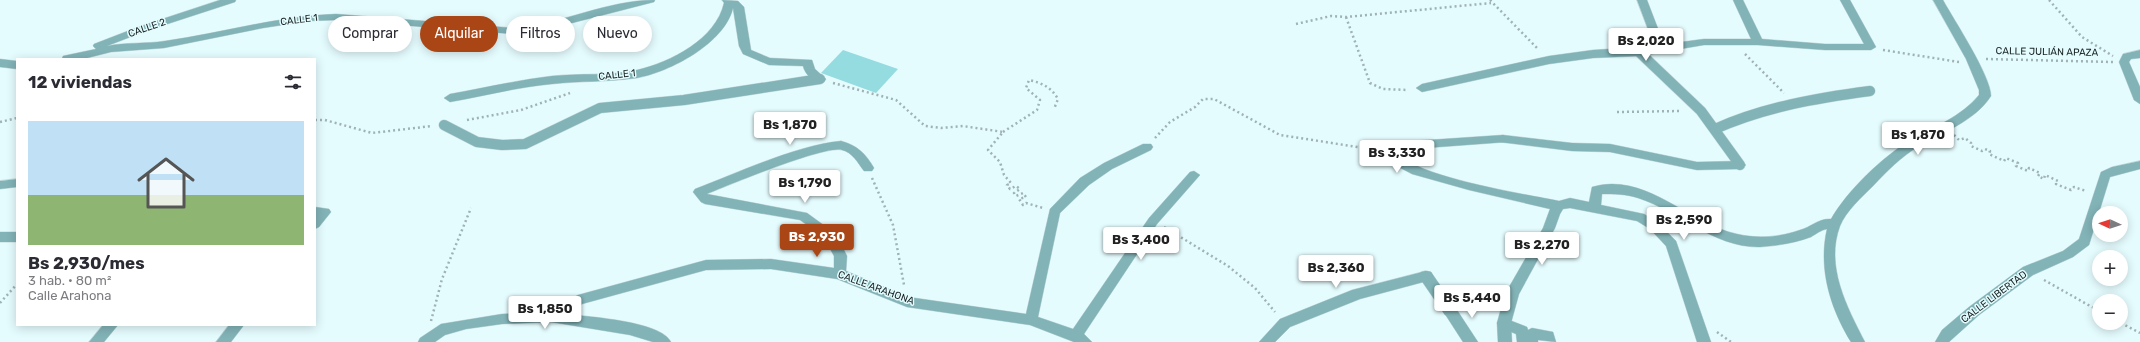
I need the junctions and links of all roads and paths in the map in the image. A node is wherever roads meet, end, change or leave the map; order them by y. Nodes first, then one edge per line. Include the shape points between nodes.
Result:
1 (230, 0) edge
2 (650, 0) edge
3 (1642, 0) edge
4 (1738, 0) edge
5 (1845, 0) edge
6 (1938, 0) edge
7 (2049, 0) edge
8 (728, 2) edge
9 (1490, 2) edge
10 (1346, 17) junction
11 (1296, 24) dead end
12 (1758, 42) junction
13 (1871, 47) junction
14 (1664, 48) junction
15 (1743, 50) dead end
16 (1638, 52) junction
17 (2140, 54) edge
18 (67, 58) edge
19 (71, 58) edge
20 (1549, 60) junction
21 (1972, 62) junction
22 (2123, 62) junction
23 (0, 63) edge
24 (16, 65) edge
25 (820, 79) junction
26 (1422, 88) joint
27 (576, 91) dead end
28 (1870, 91) dead end
29 (450, 98) dead end
30 (2140, 100) edge
31 (1796, 104) junction
32 (1054, 109) dead end
33 (1701, 111) junction
34 (1617, 112) dead end
35 (16, 118) edge
36 (316, 120) edge
37 (0, 122) edge
38 (444, 125) junction
39 (1945, 127) junction
40 (1715, 129) junction
41 (1003, 132) junction
42 (1147, 147) joint
43 (1390, 152) junction
44 (1740, 165) joint
45 (2140, 165) edge
46 (868, 168) joint
47 (1194, 175) dead end
48 (16, 183) edge
49 (0, 184) edge
50 (2098, 196) junction
51 (1559, 206) junction
52 (1595, 207) junction
53 (471, 208) dead end
54 (316, 212) edge
55 (1054, 212) junction
56 (1153, 221) junction
57 (316, 223) edge
58 (1834, 225) junction
59 (0, 237) edge
60 (16, 237) edge
61 (2028, 271) junction
62 (839, 274) junction
63 (16, 285) edge
64 (907, 302) junction
65 (0, 303) edge
66 (2092, 307) edge
67 (551, 318) junction
68 (1031, 320) junction
69 (1285, 323) junction
70 (1504, 323) junction
71 (110, 326) edge
72 (236, 326) edge
73 (2128, 327) edge
74 (2140, 333) edge
75 (430, 337) edge
76 (1080, 339) edge
77 (96, 342) edge
78 (223, 342) edge
79 (664, 342) edge
80 (1266, 342) edge
81 (1471, 342) edge
82 (1505, 342) edge
83 (1524, 342) edge
84 (1531, 342) edge
85 (1549, 342) edge
86 (1704, 342) edge
87 (1858, 342) edge
88 (1942, 342) edge

1 - 18 street, CALLE 2 via 142,29
2 - 19 street, CALLE 1 via 537,29 514,31 336,17 309,18 164,45 111,49
3 - 14 street via 1657,40
4 - 12 street
5 - 13 street
6 - 21 street
7 - 22 path via 2082,37
8 - 25 street via 737,4 739,8 747,52 770,61 808,63 810,70
8 - 29 street, CALLE 1 via 722,21 701,46 661,66 637,74 551,80
9 - 10 path
9 - 20 path
10 - 11 path via 1331,16
10 - 26 path via 1370,83 1399,91
12 - 13 street via 1825,47
12 - 14 street via 1704,42
13 - 21 path, CALLE JULIÁN APAZA via 1903,54
14 - 16 street
15 - 31 path via 1754,65
16 - 20 street via 1593,54
16 - 33 lane
17 - 22 street via 2127,56
20 - 26 street
21 - 22 path, CALLE JULIÁN APAZA
21 - 39 street via 1985,90 1985,96 1972,109
22 - 30 street
23 - 24 street
25 - 38 lane via 684,100 600,108 525,144 477,142
25 - 41 path via 896,100 925,126 963,126
27 - 38 path via 521,110
28 - 31 lane via 1835,95
31 - 40 lane via 1749,115
32 - 41 path via 1058,99 1054,92 1046,84 1029,80 1026,88 1040,100 1037,110 1023,116 1018,124
33 - 34 path
33 - 40 lane
35 - 37 path
36 - 38 path via 325,120 372,133
39 - 50 path via 1959,140 1965,138 1971,146 1982,151 1990,151 1989,154 2004,161 2006,158 2018,163 2016,166 2040,173 2038,176 2044,179 2045,175 2058,181 2056,184 2072,190 2074,187
39 - 58 street via 1904,150 1884,167 1851,202
40 - 44 lane
41 - 55 path via 988,150 1000,162 1004,175 1012,183 1007,185 1010,189 1016,186 1020,189 1014,193 1016,196 1023,193 1026,197 1019,199 1023,205 1026,203
42 - 43 path via 1170,122 1203,99 1214,99 1280,135
42 - 55 street via 1103,168 1078,186
43 - 44 street via 1393,147 1398,146 1503,139 1572,147 1610,148 1697,166
43 - 51 street via 1394,159 1415,171
45 - 50 street, CALLE LIBERTAD via 2112,170 2105,175
46 - 62 street via 855,150 839,144 699,192 705,199 803,216 824,230 836,246 841,266
46 - 64 path via 893,225
47 - 56 street
48 - 49 street
50 - 61 street, CALLE LIBERTAD via 2085,242 2068,254
51 - 52 street via 1570,203
51 - 70 street via 1512,294
52 - 58 street via 1596,190 1646,194 1713,230 1756,243 1803,235 1825,224
52 - 86 street via 1640,217 1654,226 1672,244
53 - 75 path via 440,286 431,320
54 - 57 street via 325,212
55 - 68 street
56 - 69 path via 1228,266 1255,288
56 - 76 street
58 - 87 street via 1831,274 1843,316
59 - 60 street
61 - 66 path
61 - 88 street, CALLE LIBERTAD via 1974,311 1947,334
62 - 64 street, CALLE ARAHONA
62 - 67 street, CALLE ARAHONA via 771,264 706,265 578,300
63 - 65 path
64 - 68 street, CALLE ARAHONA
67 - 75 street via 502,319 473,323
67 - 79 street via 630,329 651,334
68 - 76 street, CALLE ARAHONA
69 - 80 street
69 - 81 street via 1358,294 1426,276
70 - 82 street
70 - 83 street via 1522,331
71 - 77 street
72 - 78 street
73 - 74 path
84 - 85 street via 1532,334 1548,336

